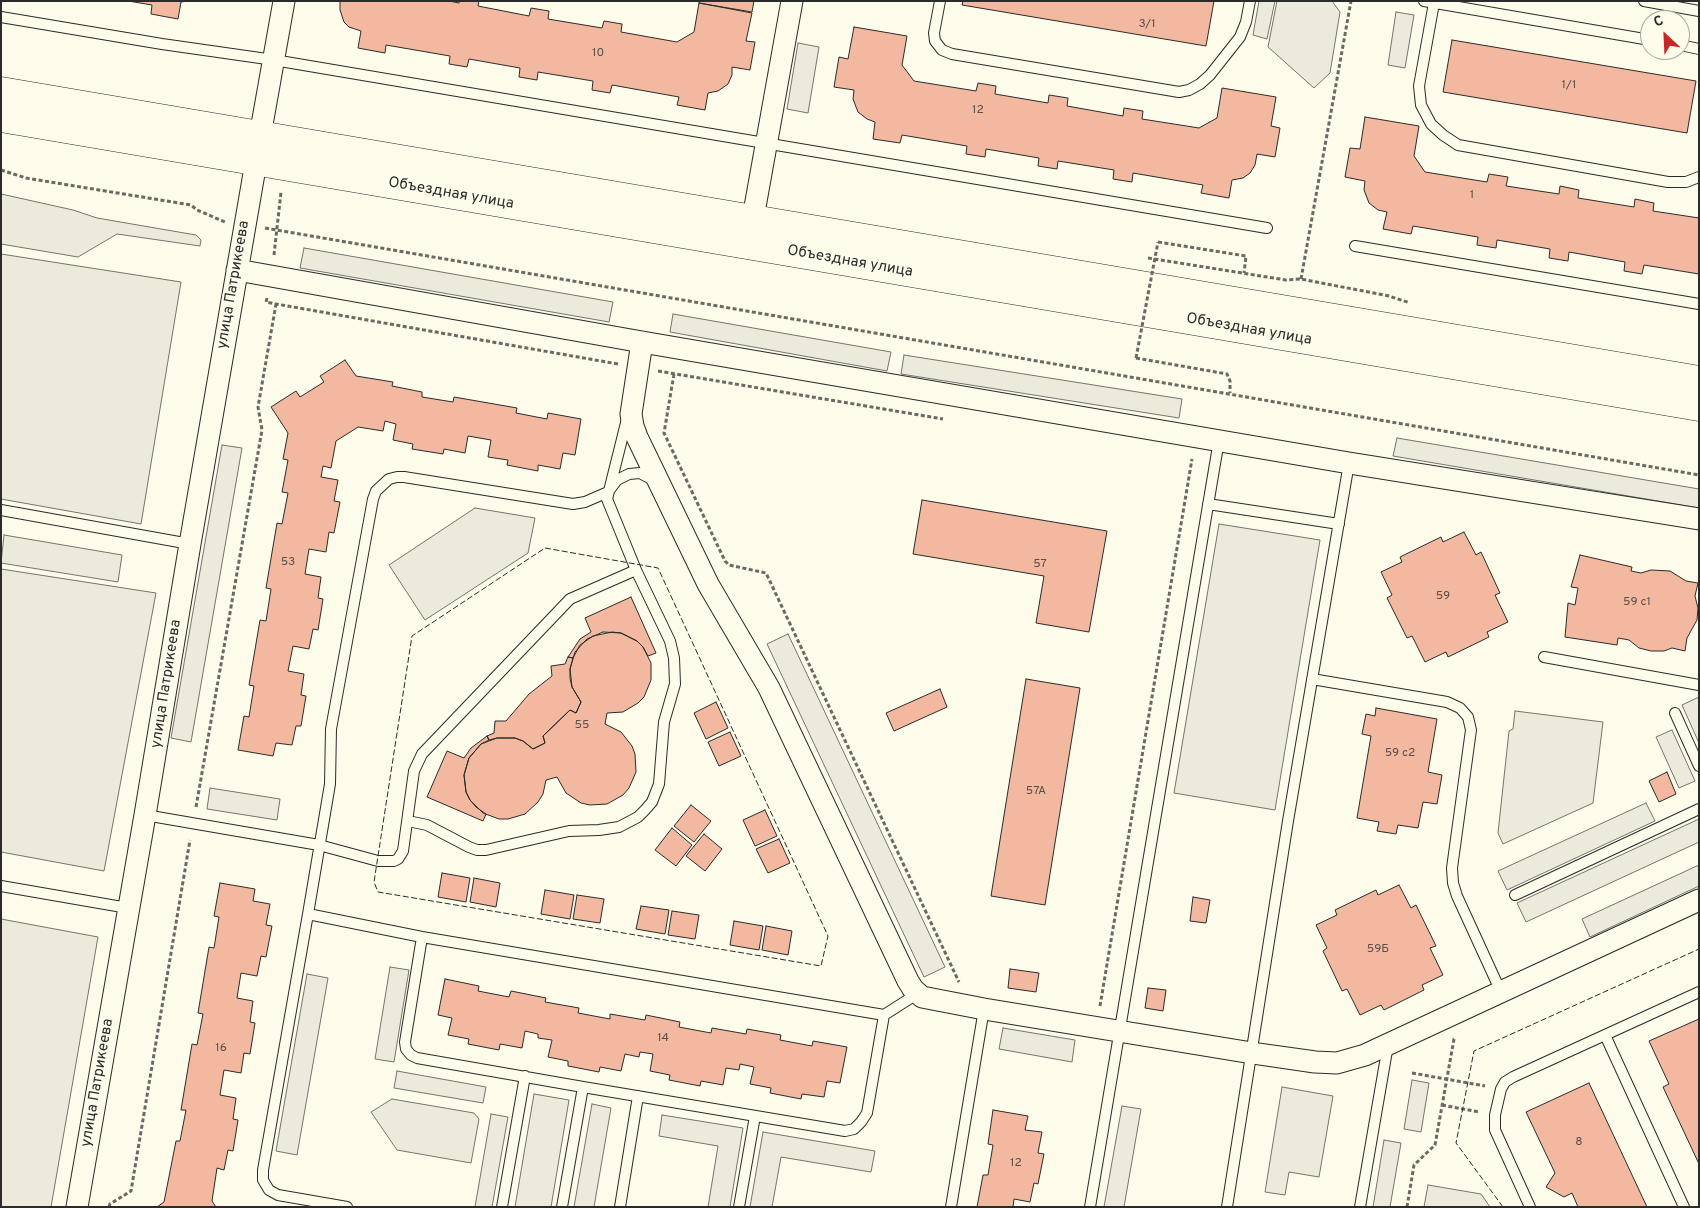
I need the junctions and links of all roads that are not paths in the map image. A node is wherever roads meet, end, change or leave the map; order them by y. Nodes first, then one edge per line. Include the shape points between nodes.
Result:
1 (284, 1) edge
2 (792, 1) edge
3 (1250, 1) edge
4 (1644, 1) edge
5 (937, 2) edge
6 (1429, 2) edge
7 (1699, 10) edge
8 (1, 17) edge
9 (1640, 38) edge
10 (274, 60) junction
11 (1, 91) edge
12 (1, 118) edge
13 (766, 144) junction
14 (258, 149) junction
15 (1699, 177) edge
16 (1267, 228) dead end
17 (750, 231) junction
18 (1354, 246) dead end
19 (237, 270) junction
20 (1699, 304) edge
21 (642, 342) junction
22 (1699, 380) edge
23 (632, 401) junction
24 (1699, 407) edge
25 (1219, 440) junction
26 (1349, 463) junction
27 (662, 489) junction
28 (608, 492) junction
29 (1208, 504) junction
30 (1, 510) edge
31 (1699, 519) edge
32 (1339, 524) junction
33 (190, 544) junction
34 (636, 570) junction
35 (1544, 656) dead end
36 (1312, 679) junction
37 (1699, 685) edge
38 (1675, 713) dead end
39 (1699, 766) edge
40 (1699, 809) edge
41 (145, 815) junction
42 (408, 821) junction
43 (319, 845) junction
44 (1, 886) edge
45 (1515, 895) dead end
46 (1699, 900) edge
47 (128, 908) junction
48 (308, 914) junction
49 (422, 937) junction
50 (1501, 992) junction
51 (1699, 992) edge
52 (917, 994) junction
53 (984, 1009) junction
54 (884, 1015) junction
55 (1120, 1031) junction
56 (1605, 1035) junction
57 (1388, 1044) junction
58 (1252, 1053) junction
59 (524, 1076) junction
60 (583, 1087) junction
61 (638, 1096) junction
62 (755, 1116) junction
63 (76, 1207) edge
64 (347, 1207) edge
65 (502, 1207) edge
66 (562, 1207) edge
67 (620, 1207) edge
68 (739, 1207) edge
69 (951, 1207) edge
70 (1090, 1207) edge
71 (1227, 1207) edge
72 (1360, 1207) edge
73 (1530, 1207) edge
74 (1684, 1207) edge

1 - 10 street, улица Патрикеева
2 - 13 street
3 - 5 lane via 1240,38 1200,84 1179,92 952,54 942,50 936,42
4 - 7 lane
6 - 9 lane
6 - 15 lane via 1419,86 1421,104 1430,124 1458,145 1668,182 1686,182
8 - 10 lane
10 - 13 lane
10 - 14 street, улица Патрикеева
11 - 14 main road, Объездная улица
12 - 14 main road, Объездная улица
13 - 16 lane
13 - 17 street
14 - 17 main road, Объездная улица
14 - 19 street, улица Патрикеева
17 - 22 main road, Объездная улица
17 - 24 main road, Объездная улица
18 - 20 lane
19 - 21 street
19 - 33 street, улица Патрикеева
21 - 23 street
21 - 25 street
23 - 27 street via 635,431
23 - 28 lane
25 - 26 street
25 - 29 lane
26 - 31 street
26 - 32 lane
27 - 28 lane via 649,477 634,473 622,476
27 - 52 street via 708,584 769,688
28 - 34 lane via 608,506
28 - 43 lane via 573,504 397,477 389,479 376,490 331,729 330,784
29 - 32 lane
29 - 55 lane
30 - 33 lane
32 - 36 lane
33 - 41 street, улица Патрикеева
34 - 42 lane via 570,599 422,754 414,771
34 - 42 lane via 670,641 675,684 664,722 659,784 645,810 619,827 569,831 486,850 477,850 427,825
35 - 37 lane
36 - 50 lane via 1446,702 1460,708 1468,717 1471,730 1452,868 1453,883
36 - 58 lane
38 - 39 lane
40 - 45 lane
41 - 43 lane
41 - 47 street, улица Патрикеева
42 - 43 lane via 403,851 394,861 378,861
43 - 48 lane
44 - 47 lane
46 - 50 street
47 - 63 street, улица Патрикеева
48 - 49 lane
48 - 64 lane via 263,1180 269,1190 278,1194
49 - 54 lane
49 - 59 lane via 406,1049 417,1058
50 - 57 street
51 - 56 lane
52 - 53 street
52 - 54 lane
53 - 55 street
53 - 69 lane
54 - 62 lane via 867,1113 854,1128 845,1130
55 - 58 street
55 - 70 lane
56 - 73 lane via 1513,1077 1501,1089 1495,1130
56 - 74 lane
57 - 58 street via 1337,1063
57 - 72 lane
58 - 71 lane
59 - 60 lane
59 - 65 lane
60 - 61 lane
60 - 66 lane
61 - 62 lane
61 - 67 lane
62 - 68 lane

